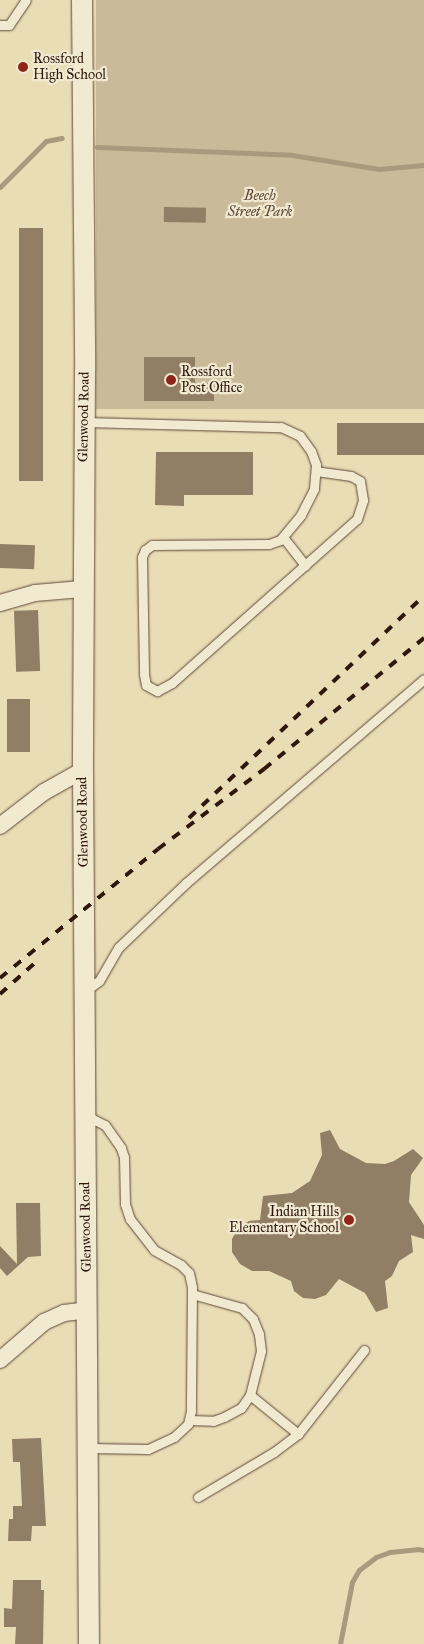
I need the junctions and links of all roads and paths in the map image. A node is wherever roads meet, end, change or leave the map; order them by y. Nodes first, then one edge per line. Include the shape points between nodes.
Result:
1 (26, 0) edge
2 (82, 0) edge
3 (0, 25) edge
4 (84, 422) junction
5 (316, 471) junction
6 (283, 537) junction
7 (305, 565) junction
8 (82, 589) junction
9 (0, 603) edge
10 (424, 680) edge
11 (83, 770) junction
12 (0, 826) edge
13 (84, 992) junction
14 (85, 1114) junction
15 (192, 1294) junction
16 (87, 1310) junction
17 (364, 1350) dead end
18 (0, 1360) edge
19 (250, 1394) junction
20 (189, 1420) junction
21 (298, 1434) junction
22 (87, 1448) junction
23 (198, 1497) dead end
24 (89, 1644) edge

1 - 3 lane via 9,25
2 - 4 street, Glenwood Road
4 - 5 lane via 281,427 300,436 311,451
4 - 8 street, Glenwood Road
5 - 6 lane via 314,489 301,515
5 - 7 lane via 351,476 360,481 363,500 357,519
6 - 7 lane
6 - 7 lane via 269,544 152,545 145,550 142,566 146,685 157,691 172,683
8 - 9 street via 35,593
8 - 11 street, Glenwood Road
10 - 13 lane via 186,882 119,947 100,981
11 - 12 street via 44,792
11 - 13 street, Glenwood Road
13 - 14 street, Glenwood Road
14 - 15 lane via 110,1130 121,1148 125,1204 130,1219 154,1250 189,1273
14 - 16 street, Glenwood Road
15 - 19 lane via 242,1308 254,1319 261,1351
15 - 20 lane
16 - 18 street via 64,1313 44,1322
16 - 22 street, Glenwood Road
17 - 21 lane
19 - 20 lane via 241,1408 224,1417
19 - 21 lane
20 - 22 lane via 174,1438 148,1449
21 - 23 lane
22 - 24 street, Glenwood Road

